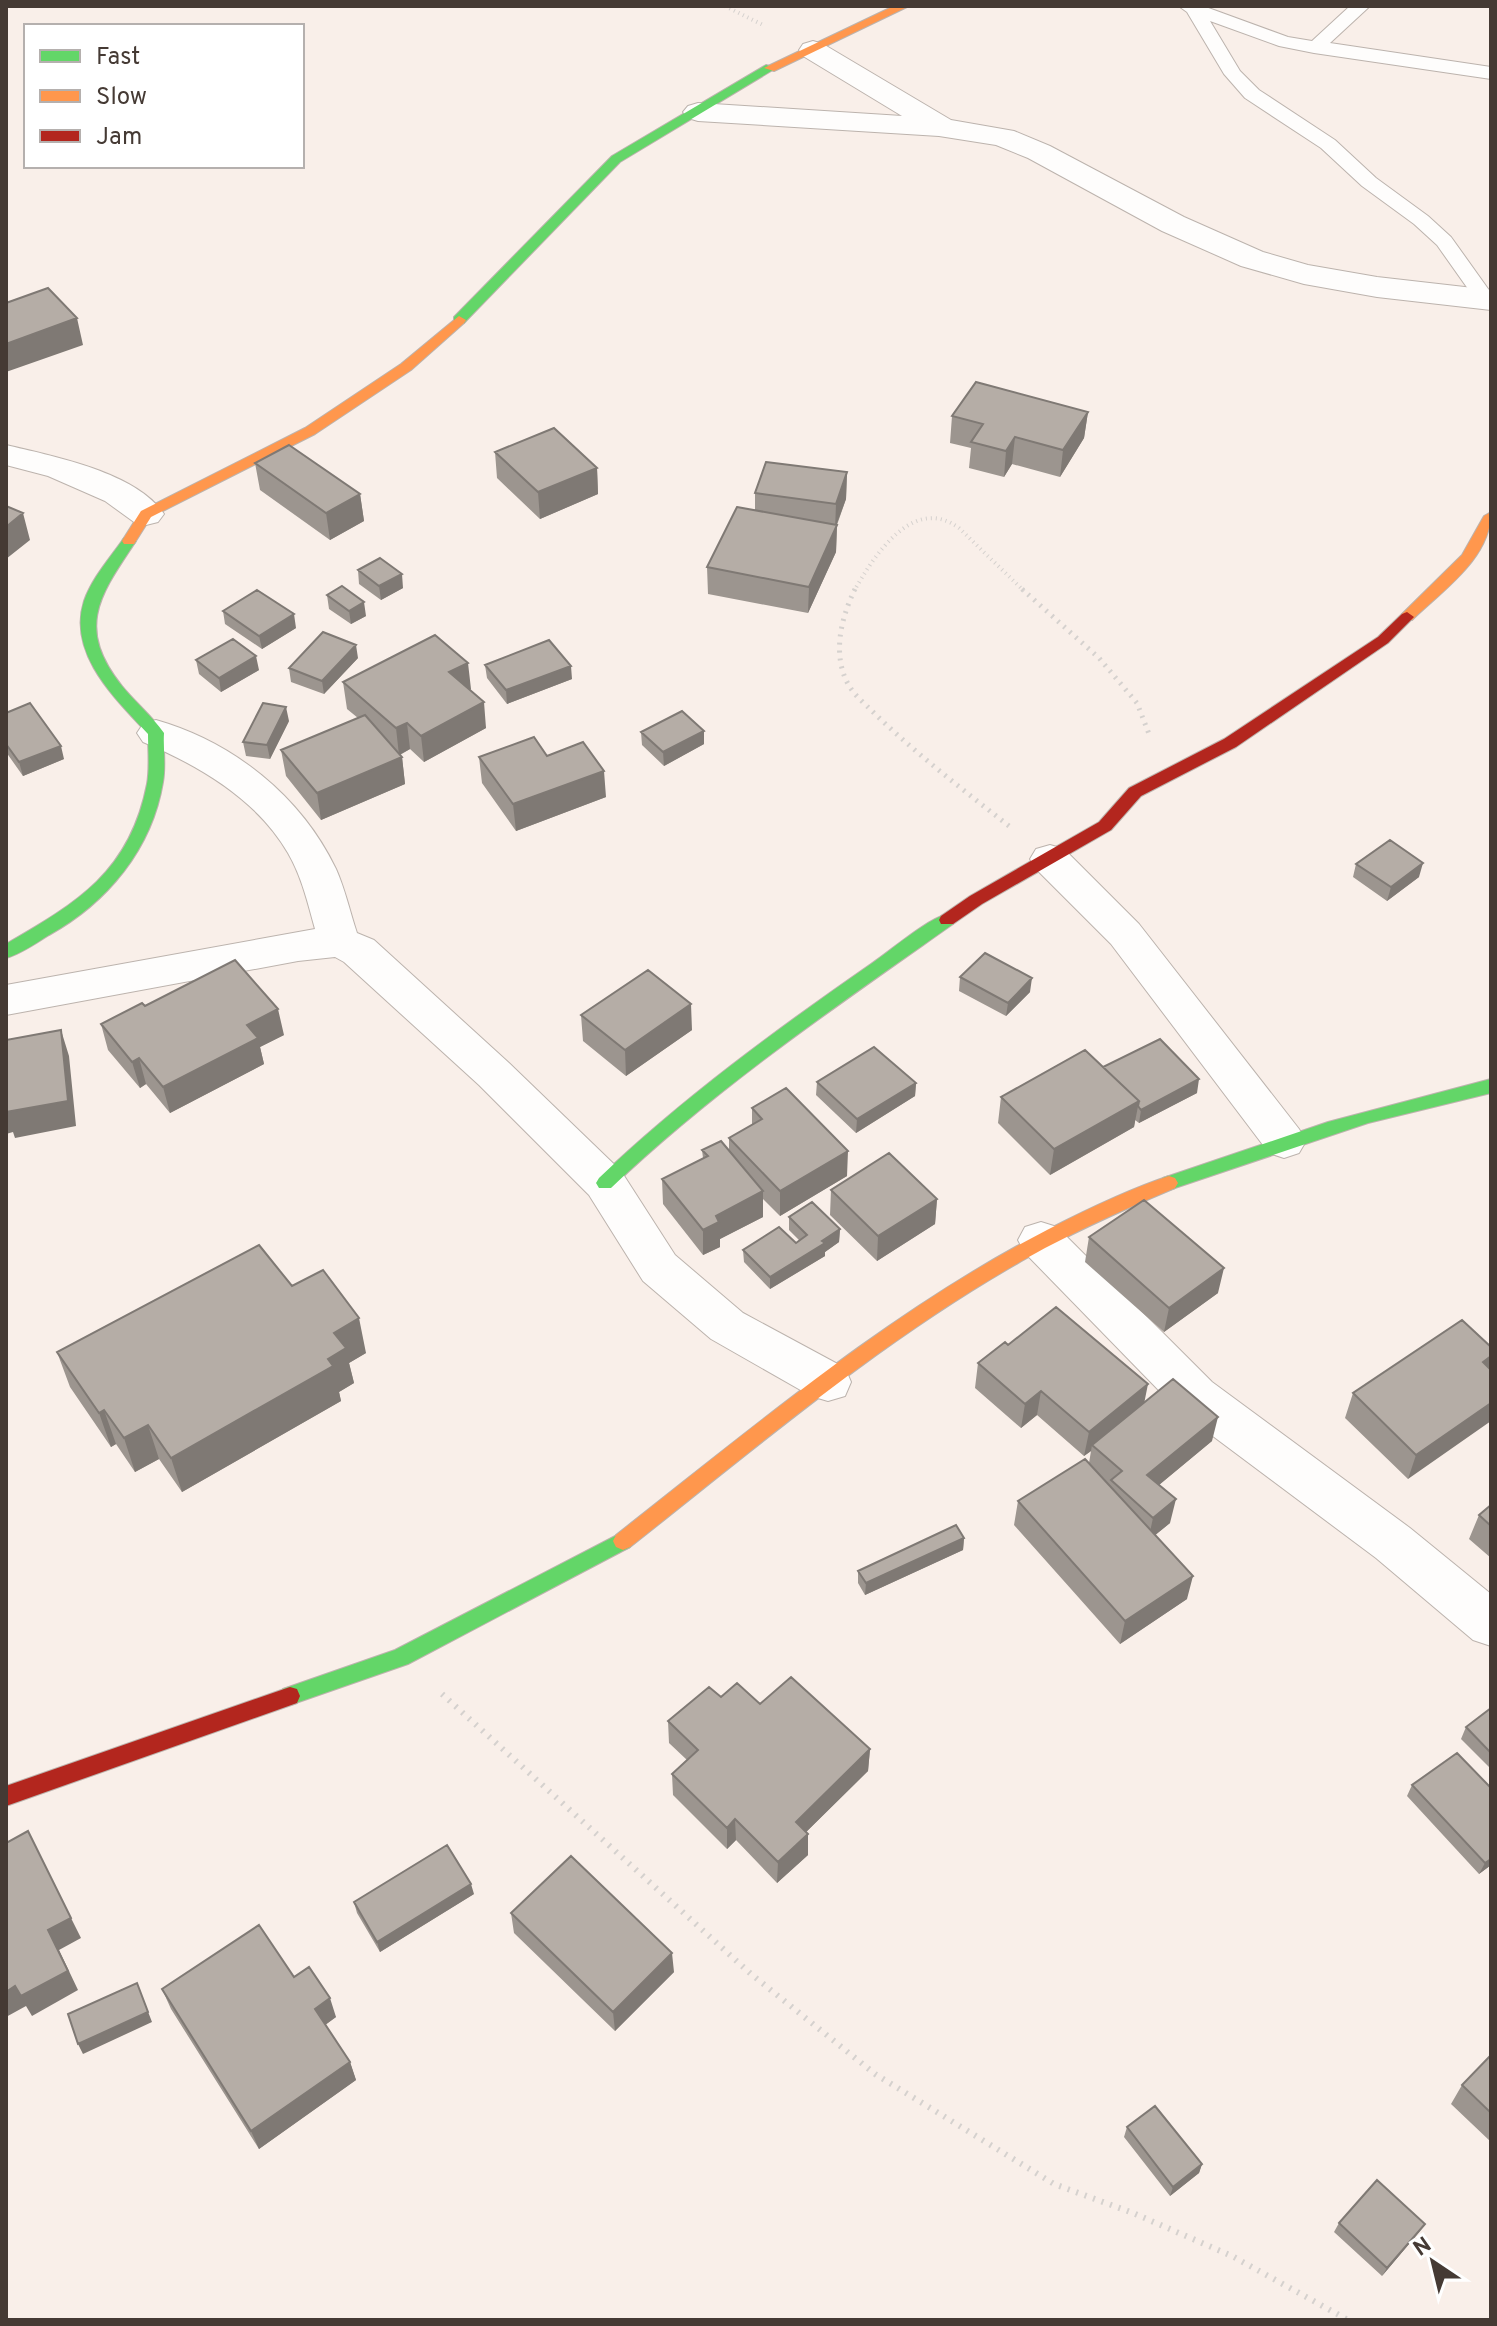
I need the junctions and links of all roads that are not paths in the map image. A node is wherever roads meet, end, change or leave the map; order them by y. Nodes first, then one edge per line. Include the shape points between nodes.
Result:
1 (903, 6) edge
2 (1361, 6) edge
3 (1190, 7) edge
4 (1314, 48) junction
5 (813, 50) junction
6 (1491, 73) edge
7 (698, 112) junction
8 (943, 128) junction
9 (1488, 300) edge
10 (6, 455) edge
11 (146, 514) junction
12 (1491, 516) edge
13 (156, 733) junction
14 (1050, 859) junction
15 (339, 942) junction
16 (6, 952) edge
17 (6, 1000) edge
18 (1491, 1086) edge
19 (1284, 1141) junction
20 (605, 1183) junction
21 (1041, 1240) junction
22 (828, 1382) junction
23 (1491, 1624) edge
24 (6, 1796) edge

1 - 5 street
2 - 4 lane
3 - 4 lane via 1264,36
3 - 9 lane via 1252,94 1328,144 1421,220 1444,241
4 - 6 lane
5 - 7 street via 756,75
5 - 8 street
7 - 8 street
7 - 11 street via 616,159 406,367 310,431
8 - 9 street via 1003,137 1039,152 1173,224 1252,259 1377,287
10 - 11 street via 60,468 117,493
11 - 13 street via 91,601 86,639 115,687
12 - 14 street via 1468,558 1383,640 1230,743 1135,792 1105,826
13 - 15 street via 204,754 257,792 293,830 316,870
13 - 16 street via 154,787 120,867 89,901
14 - 19 street via 1125,934
14 - 20 street via 976,900 752,1059 651,1137
15 - 17 street
15 - 20 street via 359,951
18 - 19 street
19 - 21 street via 1153,1189
20 - 22 street via 659,1268 727,1326
21 - 22 street
21 - 23 street via 1195,1396 1393,1543
22 - 24 street via 619,1544 401,1657

